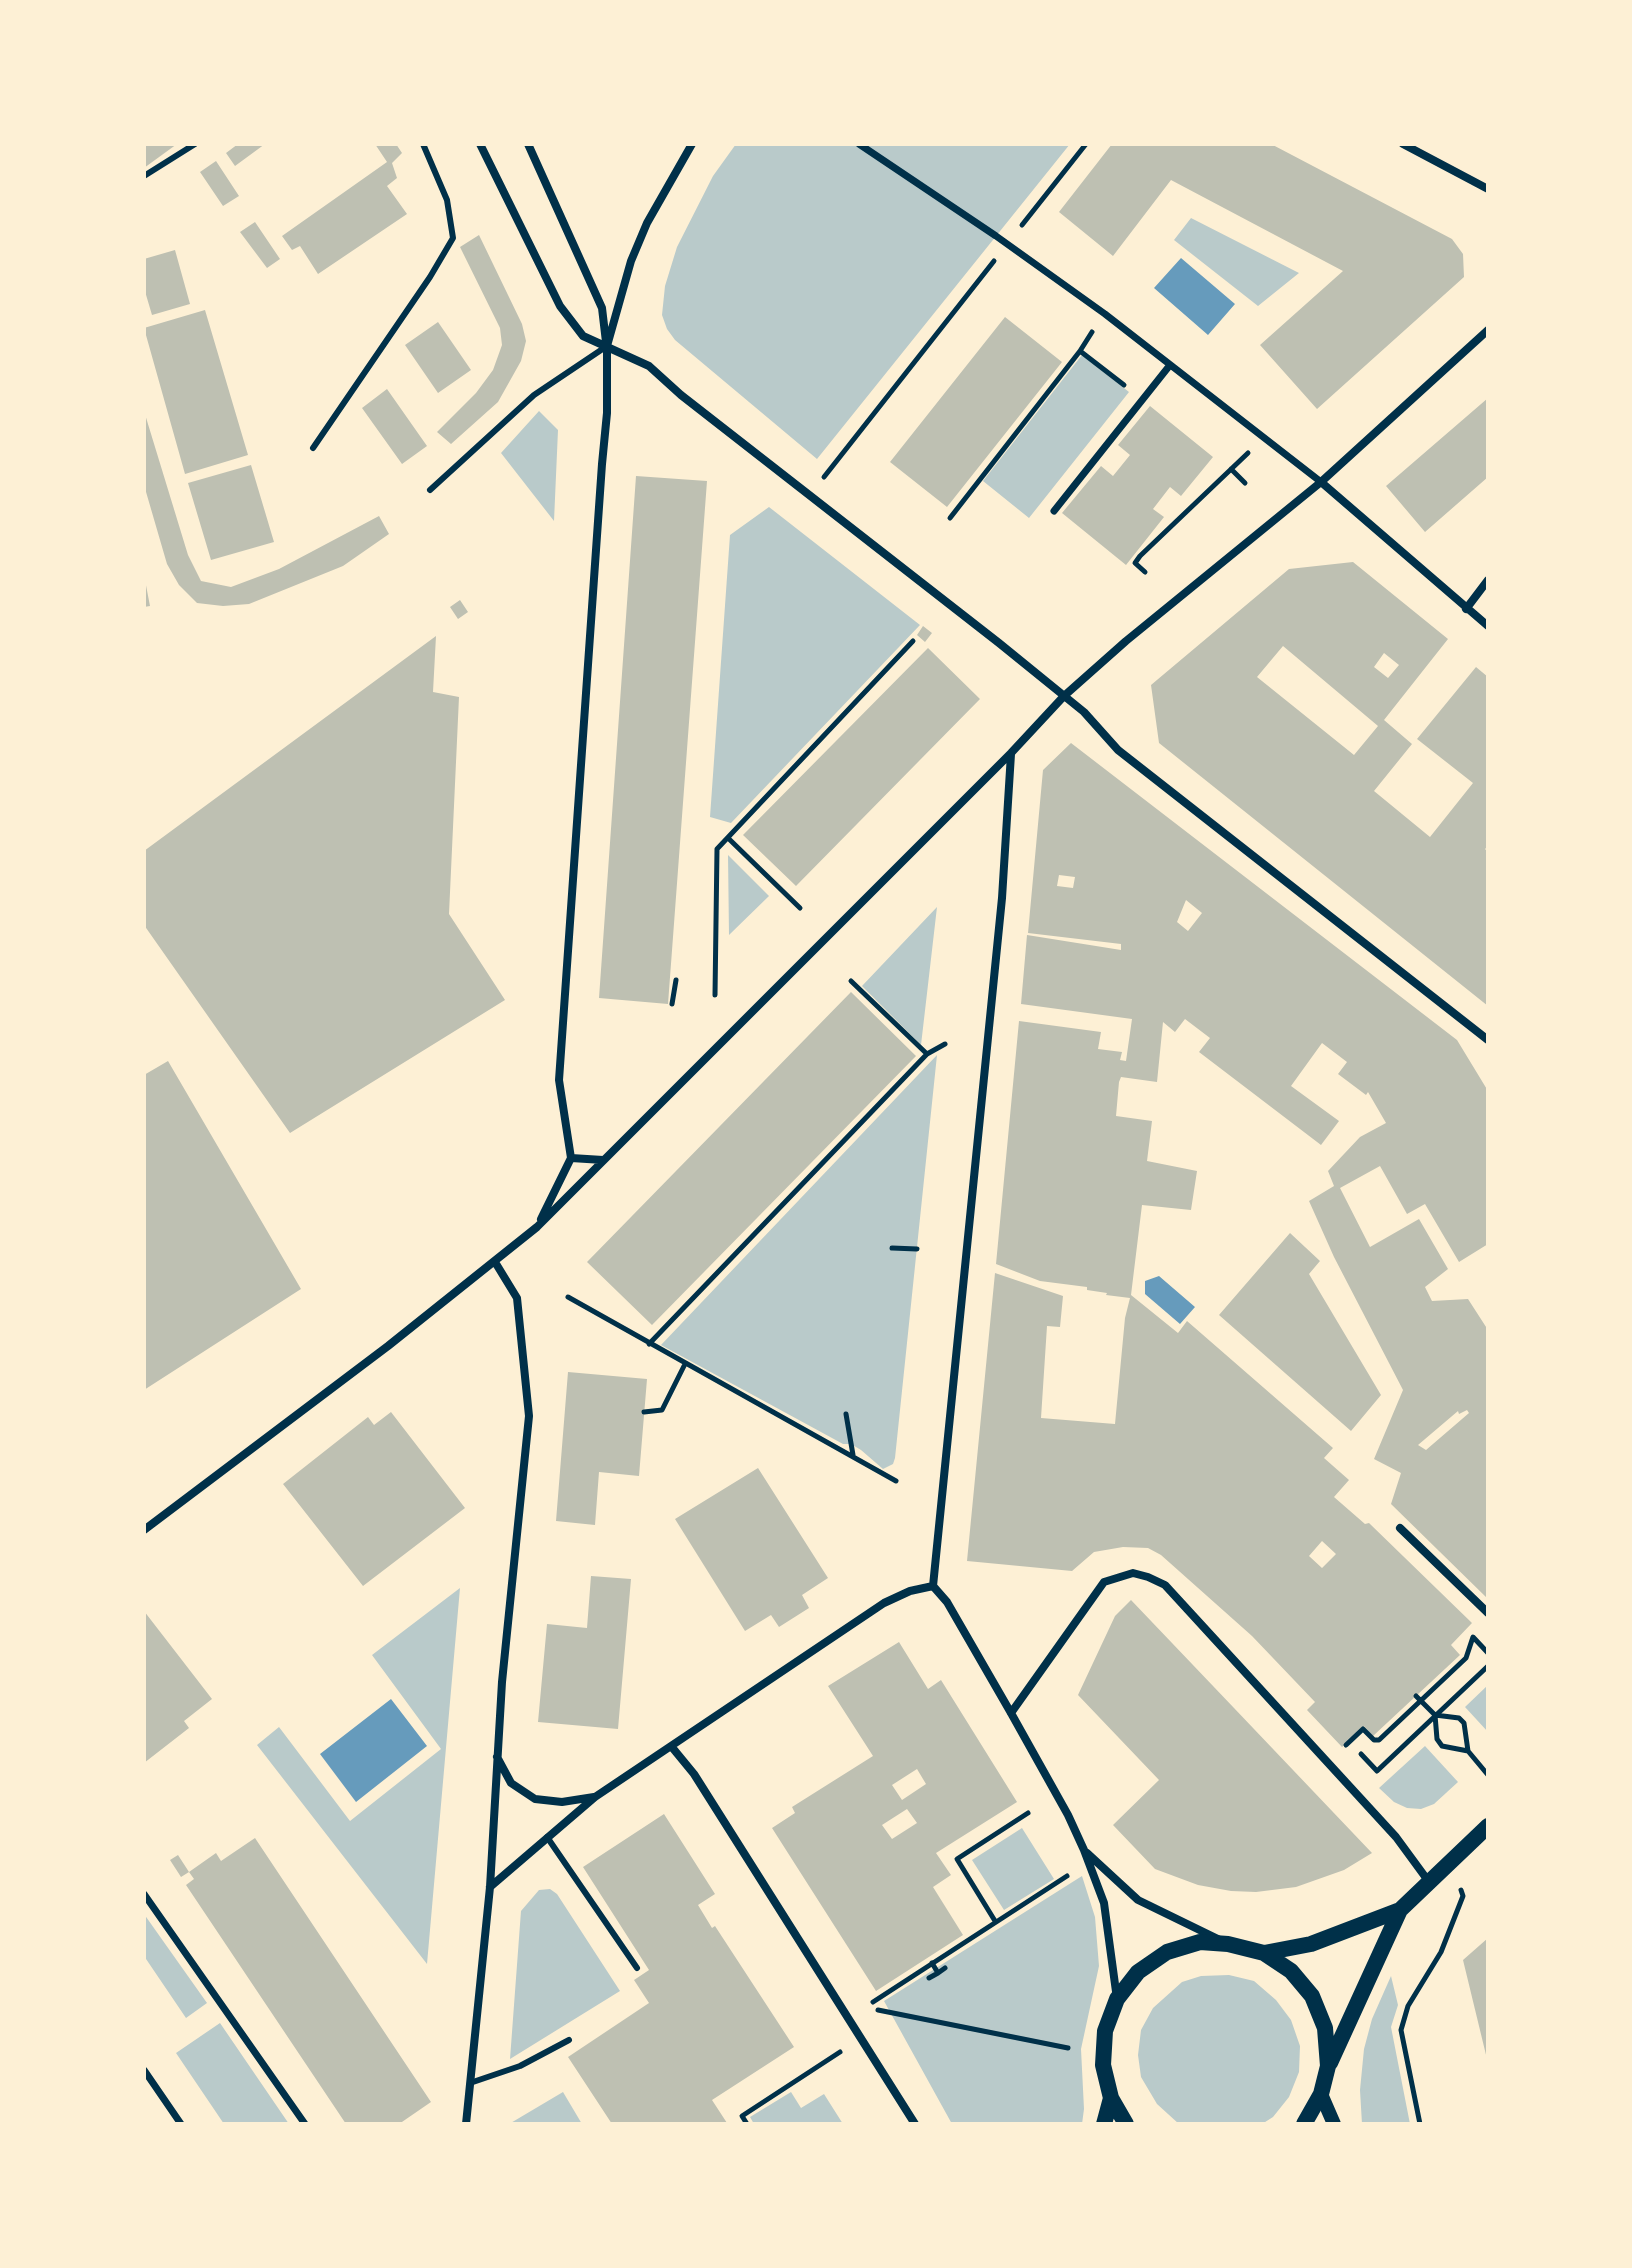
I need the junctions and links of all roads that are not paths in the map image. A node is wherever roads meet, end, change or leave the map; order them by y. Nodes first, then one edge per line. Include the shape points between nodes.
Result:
1 (195, 144) edge
2 (423, 144) edge
3 (480, 144) edge
4 (528, 144) edge
5 (692, 144) edge
6 (859, 144) edge
7 (1403, 144) edge
8 (144, 176) edge
9 (1488, 189) edge
10 (1488, 330) edge
11 (607, 346) junction
12 (1170, 365) junction
13 (313, 448) dead end
14 (1321, 482) junction
15 (430, 490) dead end
16 (1054, 511) dead end
17 (1488, 580) edge
18 (1466, 609) junction
19 (1488, 626) edge
20 (1064, 696) junction
21 (1011, 753) junction
22 (1488, 1040) edge
23 (571, 1158) junction
24 (603, 1160) junction
25 (537, 1227) junction
26 (495, 1262) junction
27 (1400, 1528) dead end
28 (144, 1530) edge
29 (933, 1586) junction
30 (1488, 1613) edge
31 (1011, 1713) junction
32 (671, 1746) junction
33 (497, 1757) junction
34 (595, 1797) junction
35 (1488, 1826) edge
36 (547, 1837) junction
37 (1084, 1850) junction
38 (1429, 1882) junction
39 (490, 1887) junction
40 (144, 1894) edge
41 (1400, 1910) junction
42 (1228, 1944) junction
43 (1264, 1953) junction
44 (637, 1968) dead end
45 (1117, 1999) junction
46 (569, 2040) dead end
47 (1328, 2066) junction
48 (144, 2070) edge
49 (470, 2083) junction
50 (1321, 2094) junction
51 (1111, 2098) junction
52 (181, 2124) edge
53 (305, 2124) edge
54 (466, 2124) edge
55 (915, 2124) edge
56 (1104, 2124) edge
57 (1126, 2124) edge
58 (1304, 2124) edge
59 (1334, 2124) edge

1 - 8 lane
2 - 13 lane via 447,200 453,238
3 - 11 street via 560,306 583,336
4 - 11 street via 602,308
5 - 11 street via 631,261
6 - 12 street via 1007,244
7 - 9 street
10 - 14 street
11 - 15 lane via 534,395
11 - 20 street via 649,366
11 - 23 street via 607,413 559,1080
12 - 14 street
12 - 16 street
14 - 18 street
14 - 20 street
17 - 18 street
18 - 19 street
20 - 21 street
20 - 22 street via 1118,750
21 - 24 street
21 - 29 street via 1002,898
23 - 24 street
23 - 25 street
24 - 25 street
25 - 26 street
26 - 28 street
26 - 33 street via 517,1298 529,1416
27 - 30 street
29 - 31 street
29 - 32 street via 884,1603
31 - 37 street
31 - 38 street via 1104,1582 1133,1573 1148,1577 1165,1585 1396,1837
32 - 34 street
32 - 55 street via 694,1774
33 - 34 street via 511,1783 535,1799
33 - 39 street
34 - 36 street
35 - 38 main road
36 - 39 street
36 - 44 lane
37 - 42 street via 1138,1900
37 - 45 street via 1104,1903
38 - 41 main road
39 - 49 street
40 - 53 street
41 - 43 main road via 1311,1944
41 - 47 main road
42 - 43 main road
42 - 45 main road via 1200,1942 1167,1952 1138,1972
43 - 47 main road via 1291,1971 1312,1996 1325,2028
45 - 51 main road via 1104,2042
46 - 49 lane via 520,2066
47 - 50 main road
48 - 52 street
49 - 54 street
50 - 58 main road
50 - 59 street
51 - 56 main road
51 - 57 main road

